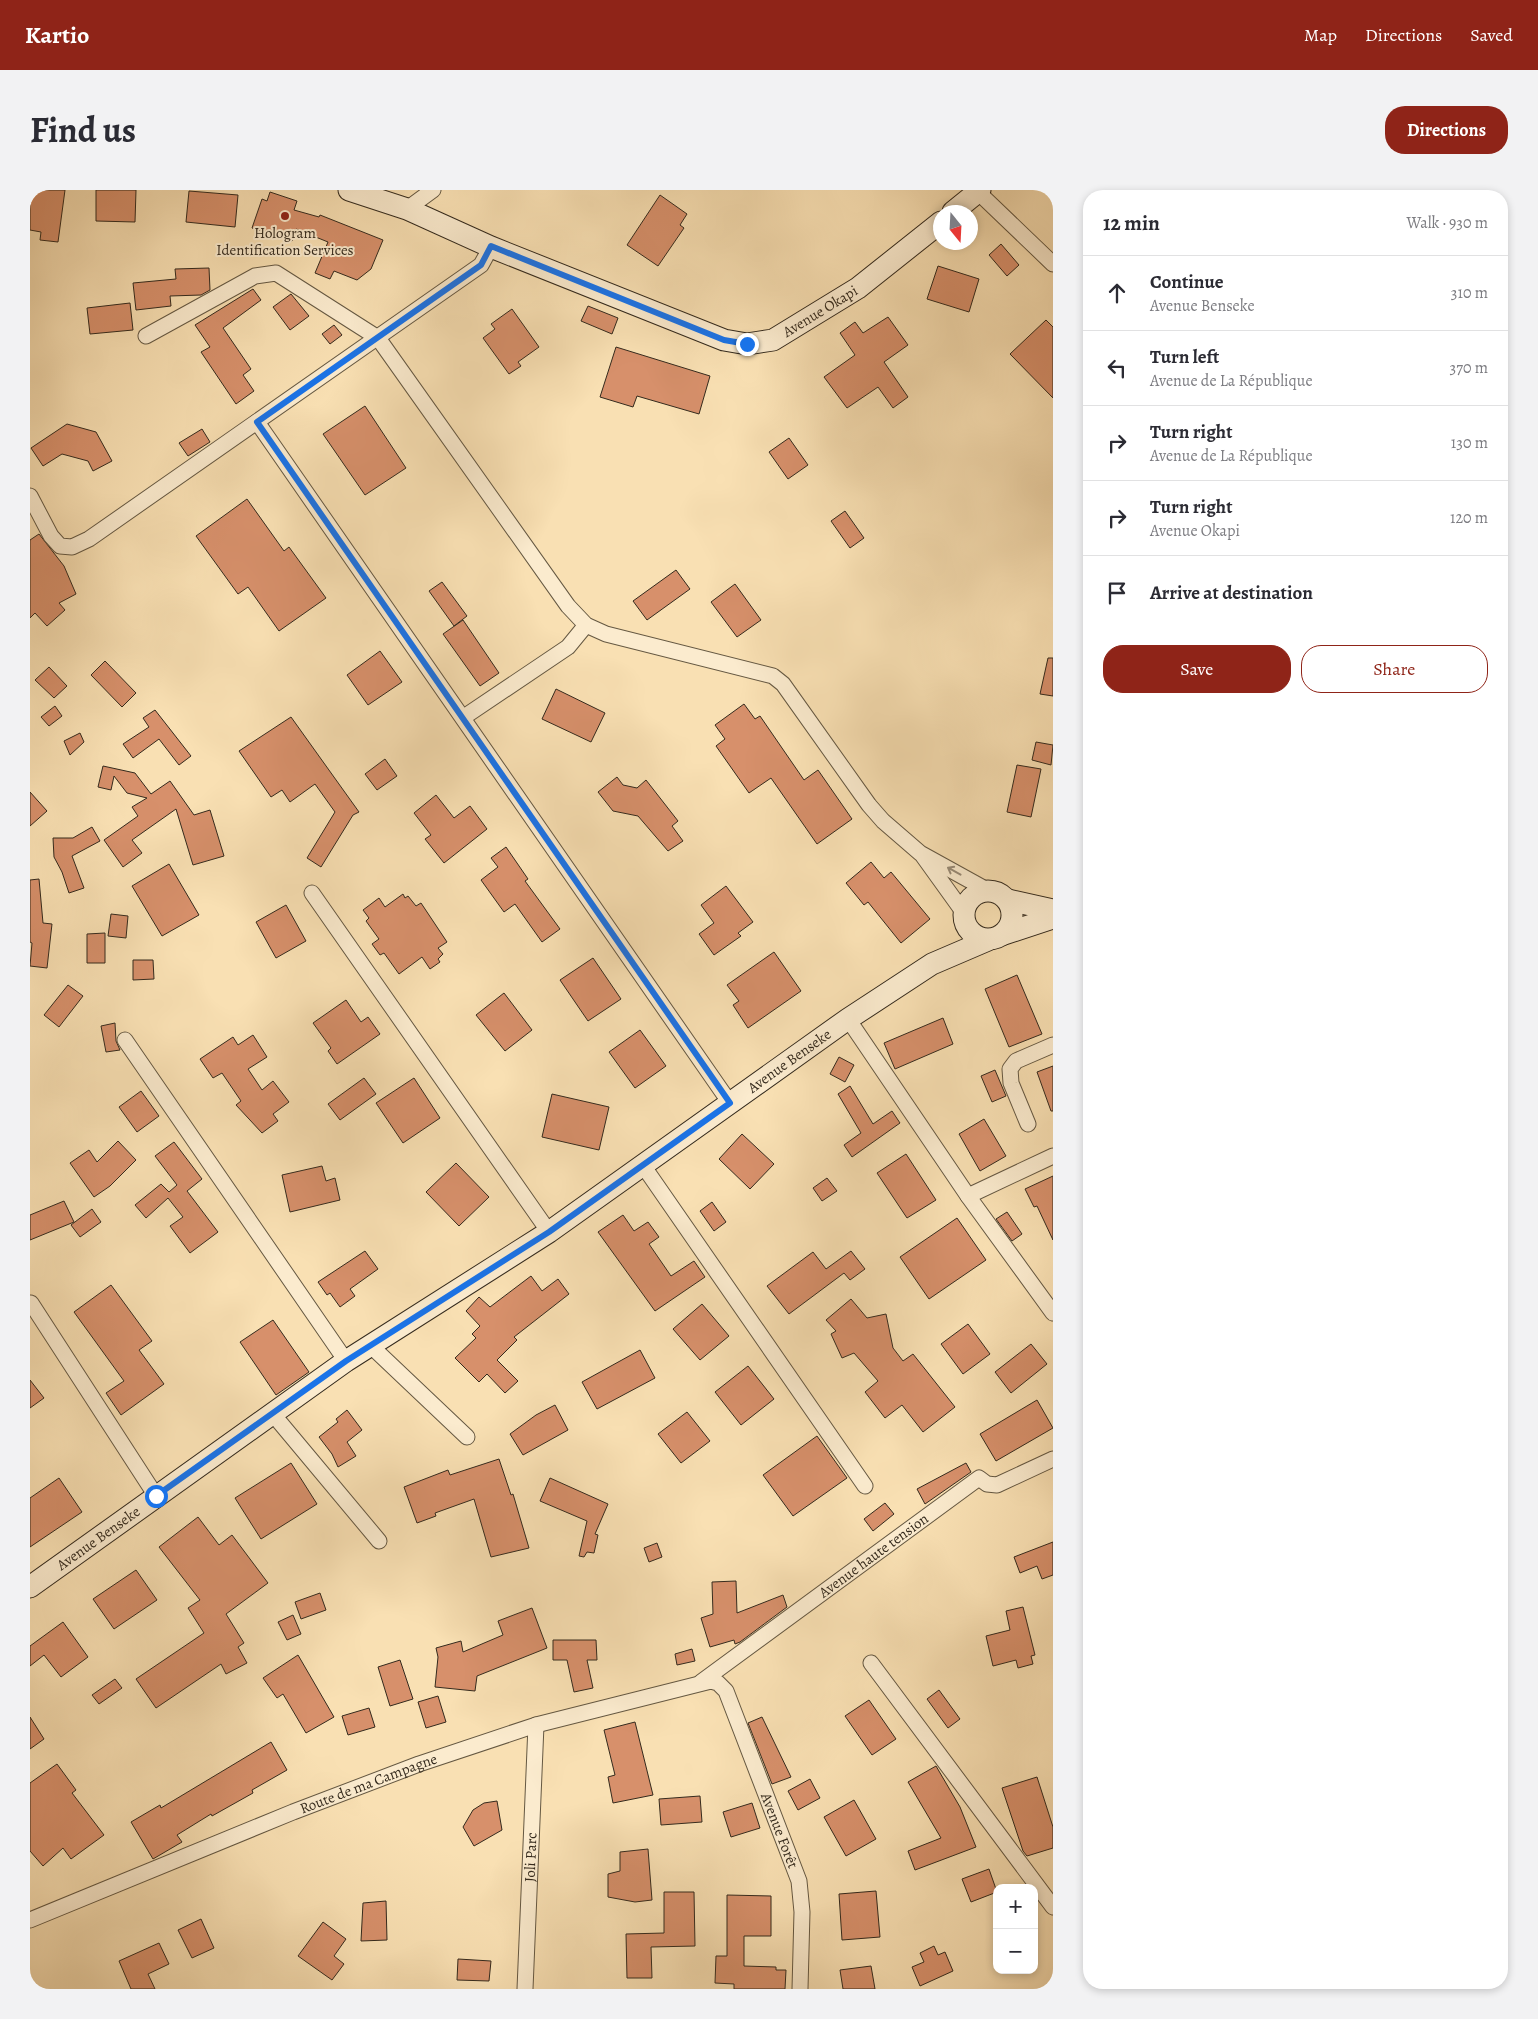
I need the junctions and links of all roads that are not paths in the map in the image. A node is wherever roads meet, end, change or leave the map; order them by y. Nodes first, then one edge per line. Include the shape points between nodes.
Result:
1 (348, 190) edge
2 (433, 190) edge
3 (979, 191) edge
4 (962, 205) edge
5 (407, 209) junction
6 (933, 228) edge
7 (491, 246) junction
8 (1053, 264) edge
9 (146, 336) dead end
10 (378, 338) junction
11 (257, 422) junction
12 (30, 496) edge
13 (586, 625) junction
14 (464, 717) junction
15 (920, 853) junction
16 (987, 890) junction
17 (312, 893) dead end
18 (1008, 900) junction
19 (1053, 910) edge
20 (1053, 918) edge
21 (965, 920) junction
22 (996, 937) junction
23 (932, 964) junction
24 (848, 1019) junction
25 (126, 1040) dead end
26 (1053, 1045) edge
27 (730, 1103) junction
28 (1028, 1124) dead end
29 (1053, 1156) edge
30 (642, 1164) junction
31 (968, 1196) junction
32 (549, 1232) junction
33 (31, 1303) edge
34 (1053, 1313) edge
35 (370, 1345) junction
36 (346, 1361) junction
37 (272, 1413) junction
38 (467, 1437) dead end
39 (1053, 1459) edge
40 (865, 1486) dead end
41 (156, 1496) junction
42 (378, 1541) dead end
43 (30, 1586) edge
44 (871, 1663) dead end
45 (702, 1682) junction
46 (718, 1683) joint
47 (536, 1725) junction
48 (1053, 1907) edge
49 (30, 1920) edge
50 (525, 1989) edge
51 (800, 1989) edge

1 - 5 street, Avenue Okapi
2 - 5 street
3 - 4 street
3 - 8 street
5 - 7 street, Avenue Okapi
6 - 7 street, Avenue Okapi via 858,288 803,323 773,340 747,344 724,340
7 - 10 street via 481,265
9 - 10 street via 255,276 276,273
10 - 11 street
10 - 13 street via 568,606
11 - 12 street via 89,539 72,547 60,546 51,536
11 - 14 street
13 - 14 street via 568,647
13 - 15 street via 606,634 773,676 869,805
14 - 27 street
16 -> 15 street
15 - 21 street
16 - 18 street
16 - 21 street via 967,902
17 - 32 street
18 - 19 street
18 - 22 street via 1013,914 1009,929
20 - 22 street
21 - 22 street via 976,936
21 - 23 street
22 - 23 street
23 - 24 street, Avenue Benseke
24 - 27 street, Avenue Benseke
24 - 31 street
25 - 36 street
26 - 28 street via 1016,1061 1010,1069 1011,1083
27 - 30 street, Avenue Benseke
29 - 31 street
30 - 32 street, Avenue Benseke
30 - 40 street
31 - 34 street
32 - 35 street, Avenue Benseke
33 - 41 street
35 - 36 street, Avenue Benseke
35 - 38 street
36 - 37 street, Avenue Benseke
37 - 41 street, Avenue Benseke
37 - 42 street
39 - 45 street, Avenue haute tension via 997,1485 987,1484 979,1478
41 - 43 street, Avenue Benseke
44 - 48 street
45 - 46 street, Route de ma Campagne
45 - 47 street, Route de ma Campagne
46 - 51 street, Avenue Forêt via 726,1691 799,1881 802,1912
47 - 49 street, Route de ma Campagne via 419,1764 293,1812
47 - 50 street, Joli Parc

